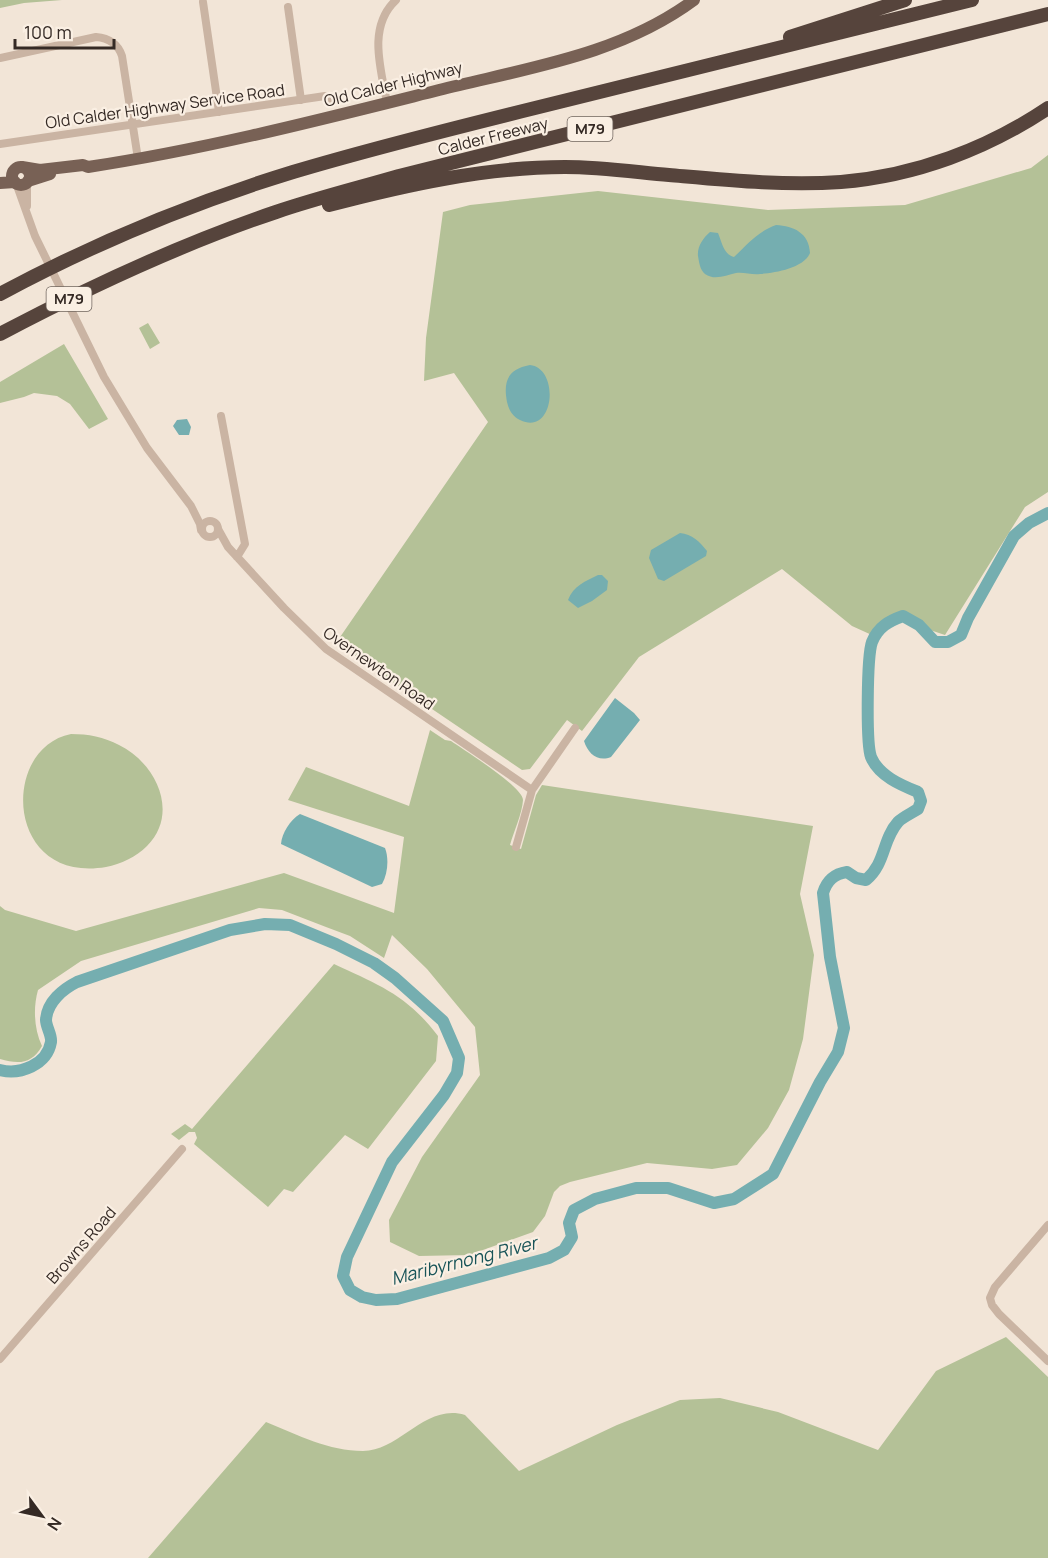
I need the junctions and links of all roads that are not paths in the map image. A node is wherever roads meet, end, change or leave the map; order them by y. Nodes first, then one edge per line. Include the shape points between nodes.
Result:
1 (396, 0) edge
2 (694, 0) edge
3 (905, 0) edge
4 (972, 0) edge
5 (202, 2) dead end
6 (288, 7) dead end
7 (1048, 14) edge
8 (0, 58) edge
9 (629, 84) junction
10 (301, 100) junction
11 (333, 102) dead end
12 (387, 103) junction
13 (1048, 108) edge
14 (219, 112) junction
15 (134, 124) junction
16 (0, 144) edge
17 (138, 159) junction
18 (88, 166) junction
19 (19, 168) junction
20 (0, 176) edge
21 (22, 182) junction
22 (0, 183) edge
23 (139, 267) junction
24 (0, 294) edge
25 (0, 334) edge
26 (221, 416) dead end
27 (191, 506) junction
28 (210, 521) junction
29 (218, 529) junction
30 (201, 530) junction
31 (211, 537) junction
32 (233, 552) junction
33 (575, 728) dead end
34 (532, 790) junction
35 (516, 847) dead end
36 (182, 1149) dead end
37 (1048, 1225) edge
38 (0, 1359) edge
39 (1048, 1360) edge

1 - 12 street via 381,20 378,36
2 - 12 main road, Old Calder Highway via 651,28 603,48
3 - 9 highway
4 - 9 highway, Calder Freeway / M79
5 - 14 street
6 - 10 street
7 - 23 highway, Calder Freeway / M79 via 350,190 275,212
8 - 15 street via 89,38 106,38 122,56
9 - 24 highway, Calder Freeway / M79 via 360,152 264,181 140,228
10 - 11 street, Old Calder Highway Service Road via 325,96
10 - 14 street, Old Calder Highway Service Road
12 - 17 main road, Old Calder Highway
13 - 23 highway via 964,152 922,167 874,177 793,183 589,168 506,170 400,188 320,208
14 - 15 street, Old Calder Highway Service Road
15 - 16 street, Old Calder Highway Service Road
15 - 17 street
17 - 18 main road, Old Calder Highway
18 - 19 main road, Old Calder Highway
18 - 21 main road, Old Calder Highway
19 - 20 main road, Old Calder Highway
19 - 21 main road via 12,176
21 - 22 main road, Old Calder Highway
21 - 27 street via 28,216 40,246 104,377 157,463
23 - 25 highway, Calder Freeway / M79
26 - 32 street via 245,546
27 - 28 street
27 - 30 street
28 - 29 street
28 - 30 street
29 - 31 street
29 - 32 street, Overnewton Road
30 - 31 street
31 - 32 street, Overnewton Road
32 - 34 street, Overnewton Road via 326,649
33 - 34 street
34 - 35 street
36 - 38 street, Browns Road
37 - 39 street via 990,1298 999,1314

